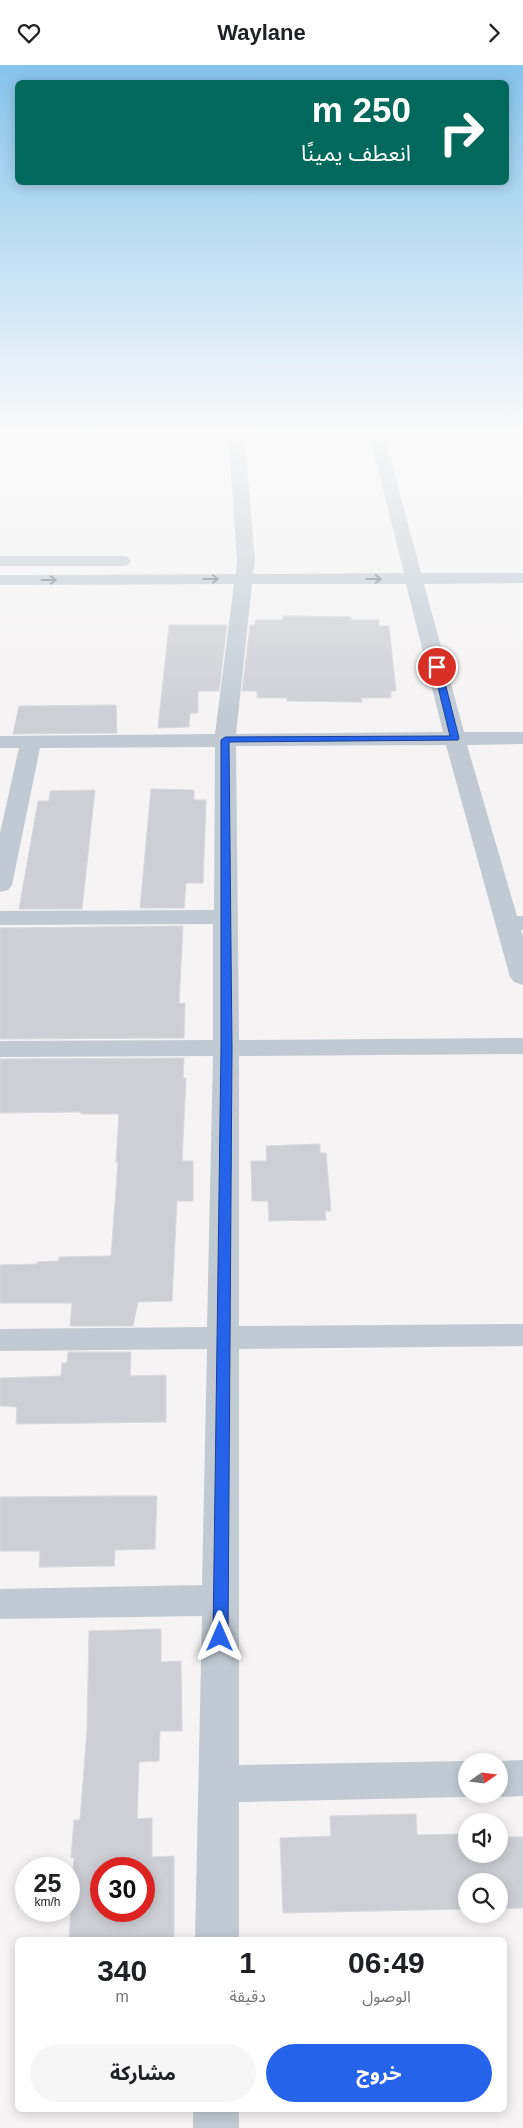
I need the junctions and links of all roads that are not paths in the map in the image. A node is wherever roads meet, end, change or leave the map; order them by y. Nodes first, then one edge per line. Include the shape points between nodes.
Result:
1 (243, 524) edge
2 (400, 524) edge
3 (0, 561) edge
4 (138, 561) dead end
5 (245, 565) junction
6 (410, 565) junction
7 (523, 578) edge
8 (0, 580) edge
9 (455, 738) junction
10 (523, 738) edge
11 (225, 740) junction
12 (31, 741) junction
13 (0, 742) edge
14 (5, 841) edge
15 (0, 885) edge
16 (226, 917) junction
17 (0, 918) edge
18 (515, 924) edge
19 (523, 977) edge
20 (523, 1046) edge
21 (226, 1048) junction
22 (0, 1049) edge
23 (523, 1335) edge
24 (224, 1338) junction
25 (0, 1340) edge
26 (221, 1600) junction
27 (0, 1604) edge
28 (523, 1778) edge
29 (458, 1779) edge
30 (508, 1779) edge
31 (219, 1784) junction
32 (218, 1937) edge
33 (216, 2112) edge
34 (216, 2128) edge

1 - 5 street
2 - 6 street
3 - 4 street
5 -> 6 street
8 -> 5 street
5 - 11 street
6 - 7 street
6 - 9 street
9 - 10 street
9 - 11 street
9 - 18 street
11 - 12 street
11 - 16 street
12 - 13 street
12 - 14 street
14 - 15 street
16 - 17 street
16 - 21 street
18 - 19 street
20 - 21 street
21 - 22 street
21 - 24 street
23 - 24 street
24 - 25 street
24 - 26 street
26 - 27 street
26 - 31 street
28 - 30 street
29 - 31 street
31 - 32 street
33 - 34 street

